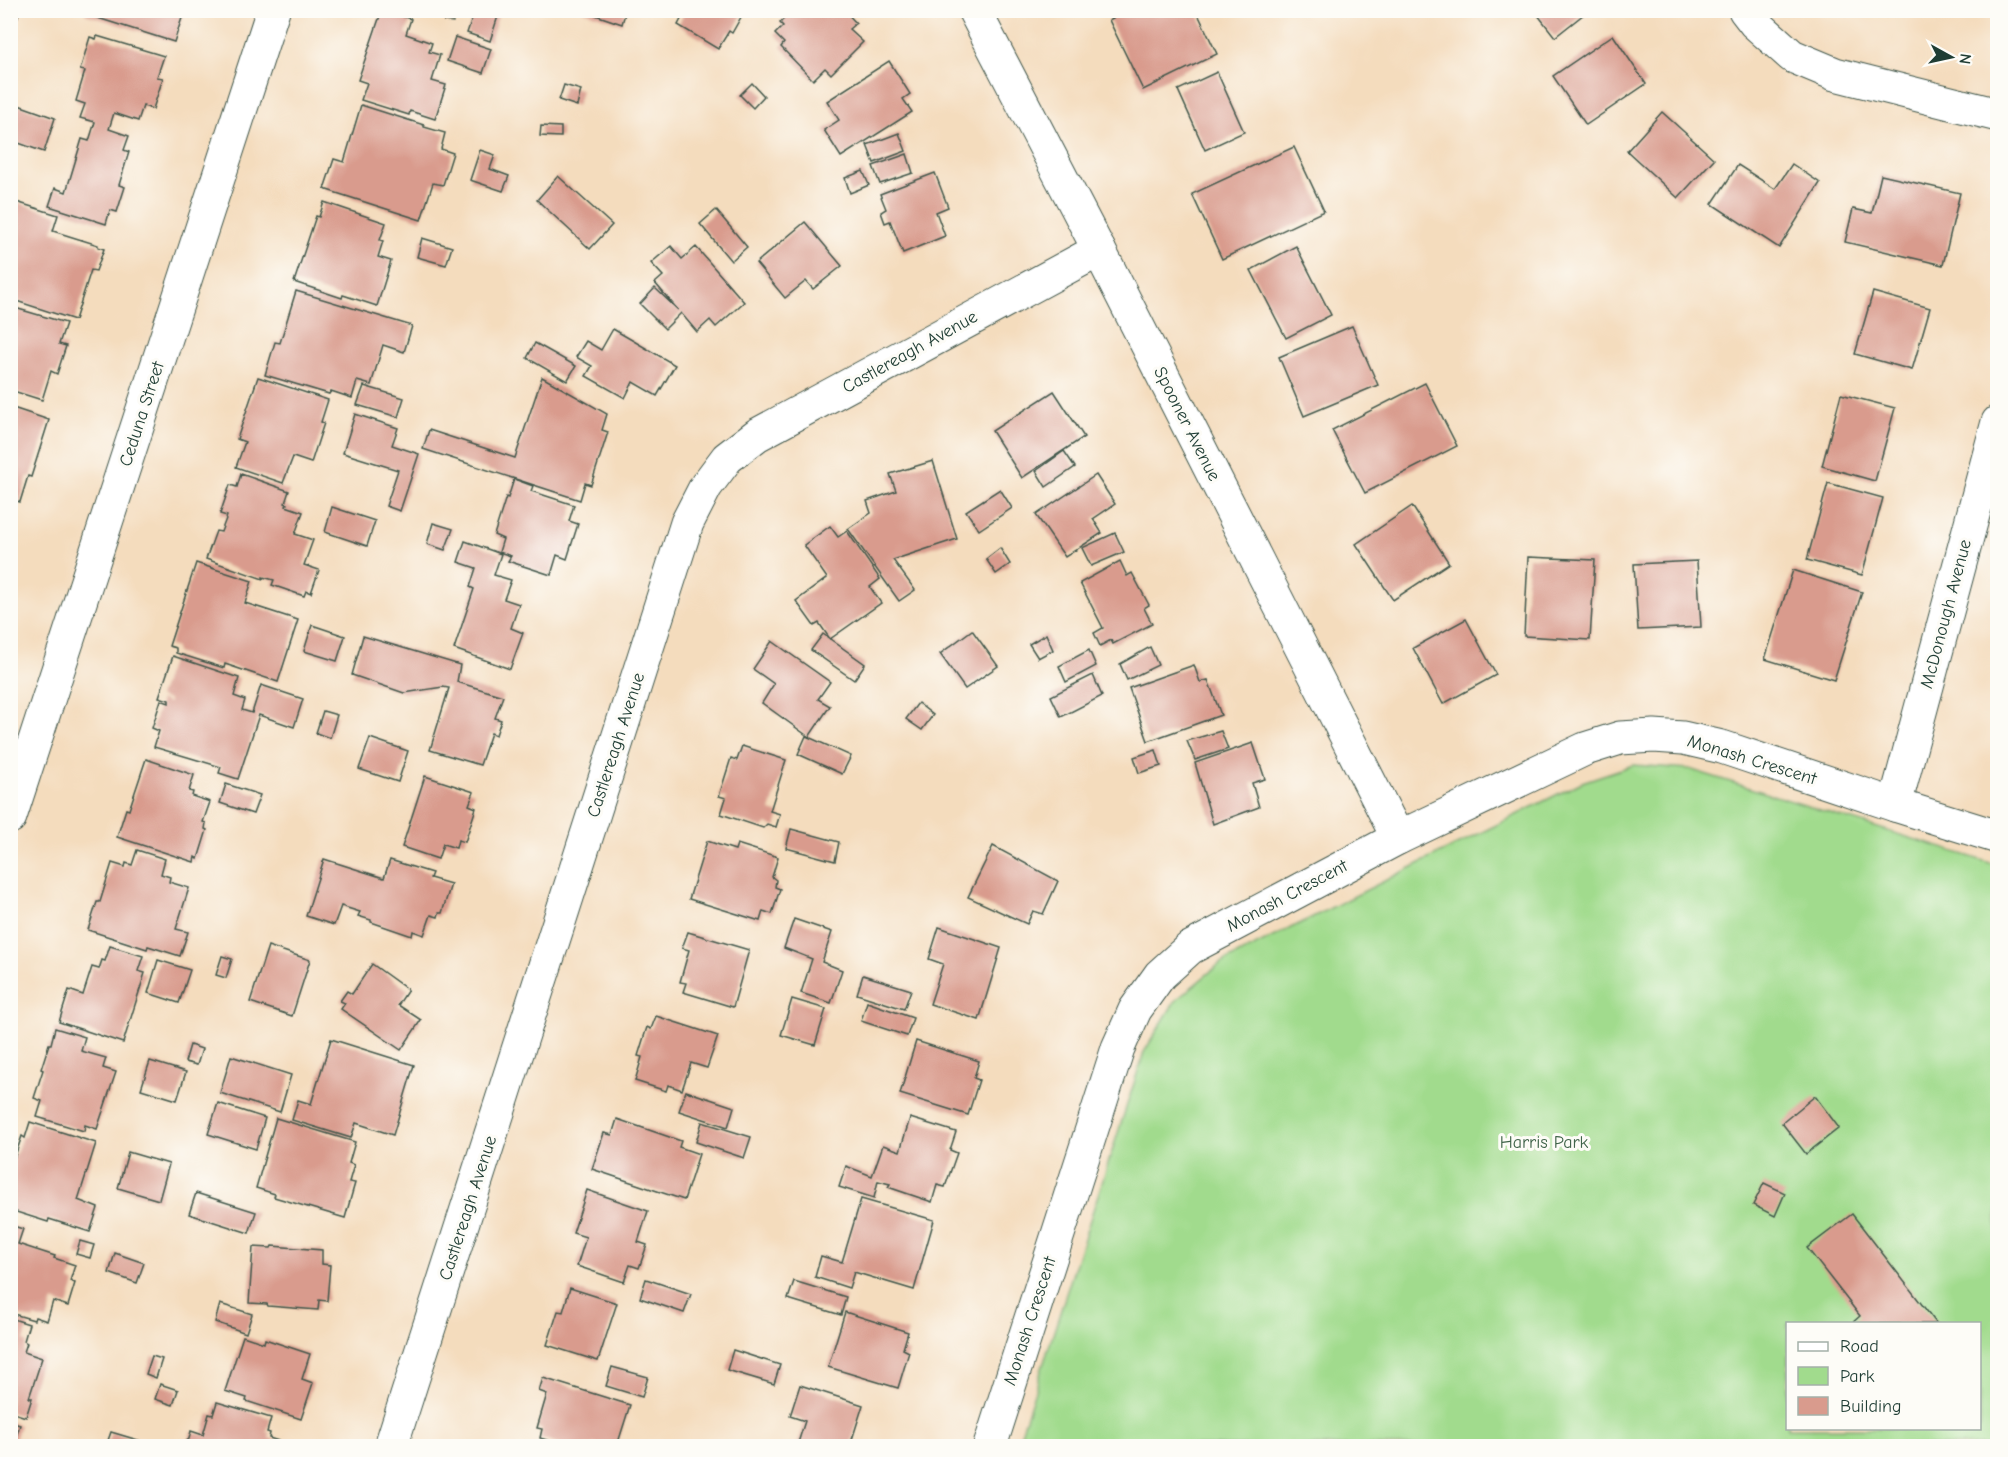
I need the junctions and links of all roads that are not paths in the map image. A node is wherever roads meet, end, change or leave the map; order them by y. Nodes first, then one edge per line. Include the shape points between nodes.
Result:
1 (273, 10) edge
2 (974, 10) edge
3 (1745, 10) edge
4 (1998, 115) edge
5 (1099, 250) junction
6 (1998, 422) edge
7 (1895, 805) junction
8 (10, 817) edge
9 (1998, 837) edge
10 (1398, 838) junction
11 (391, 1446) edge
12 (990, 1446) edge

1 - 8 street, Ceduna Street
2 - 5 street, Spooner Avenue
3 - 4 street via 1792,56 1835,74
5 - 10 street, Spooner Avenue
5 - 11 street, Castlereagh Avenue via 757,435 727,458 706,486 687,523
6 - 7 street, McDonough Avenue
7 - 9 street, Monash Crescent
7 - 10 street, Monash Crescent via 1722,747 1683,738 1620,738 1585,749
10 - 12 street, Monash Crescent via 1190,948 1160,975 1135,1010 1119,1048

